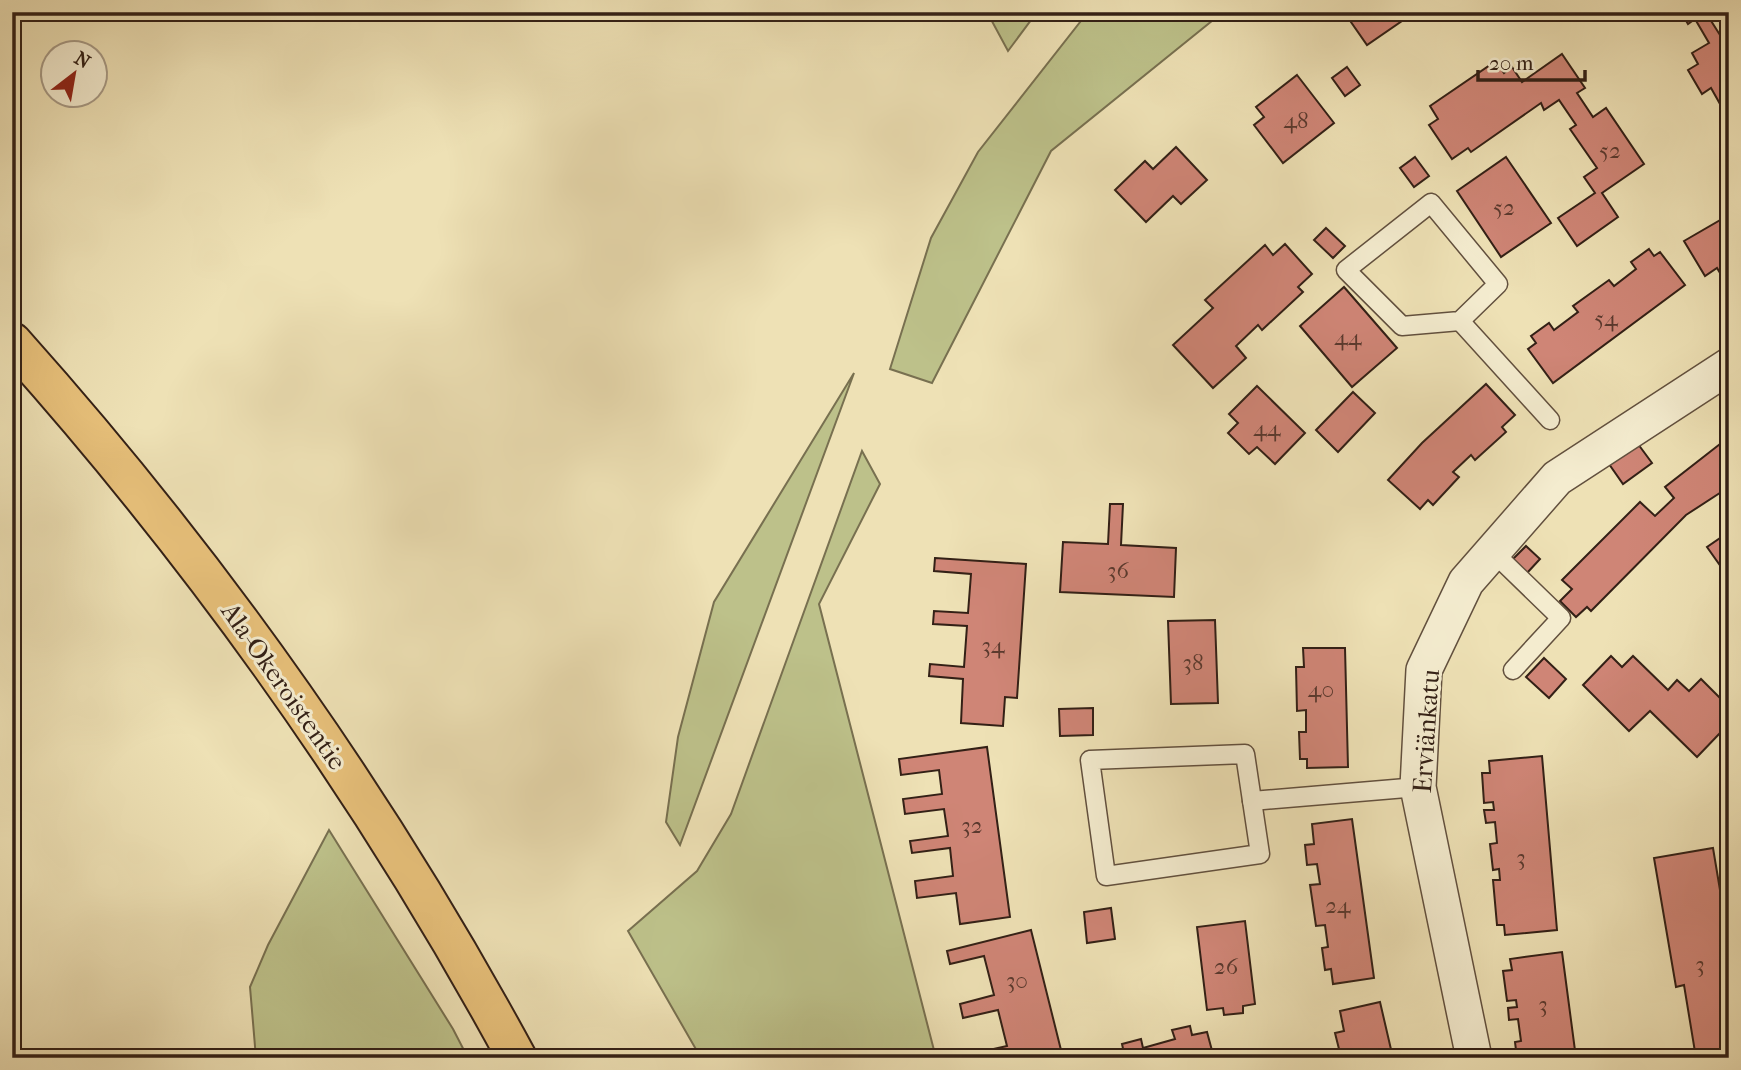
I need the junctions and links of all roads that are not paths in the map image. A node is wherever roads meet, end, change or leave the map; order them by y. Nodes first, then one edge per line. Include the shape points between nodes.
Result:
1 (1460, 321) junction
2 (12, 342) edge
3 (1729, 366) edge
4 (1550, 420) dead end
5 (1493, 552) junction
6 (1513, 670) dead end
7 (1418, 787) junction
8 (1252, 801) junction
9 (517, 1058) edge
10 (1474, 1058) edge

1 - 1 lane via 1498,284 1431,203 1346,270 1402,326
1 - 4 lane
2 - 9 main road, Ala-Okeroistentie via 131,481 281,680 402,861
3 - 5 street, Erviänkatu via 1557,478
5 - 6 lane via 1560,618
5 - 7 street, Erviänkatu via 1466,582 1424,670
7 - 8 lane
7 - 10 street, Erviänkatu
8 - 8 lane via 1245,754 1090,760 1106,876 1260,854

